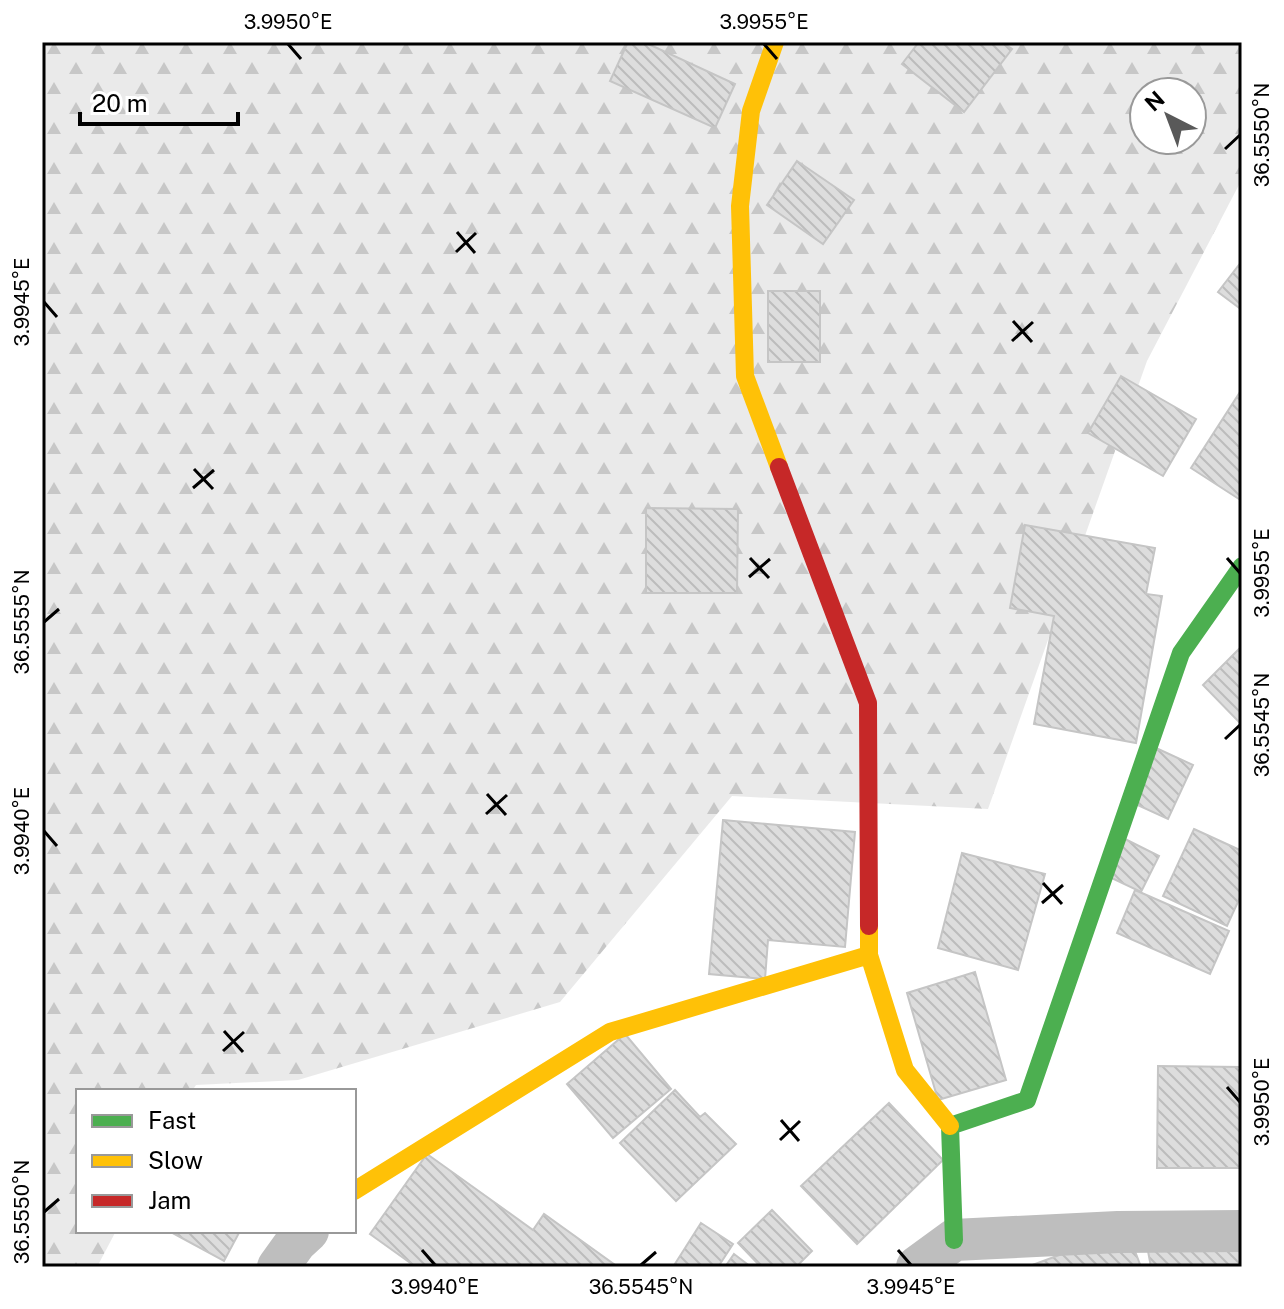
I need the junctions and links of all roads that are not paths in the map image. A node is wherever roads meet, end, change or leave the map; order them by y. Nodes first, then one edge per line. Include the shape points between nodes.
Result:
1 (775, 42) edge
2 (1242, 566) edge
3 (869, 955) junction
4 (950, 1126) junction
5 (356, 1190) edge
6 (1242, 1231) edge
7 (306, 1233) edge
8 (954, 1240) junction
9 (278, 1267) edge
10 (917, 1267) edge

1 - 3 street via 751,111 740,206 745,376 868,703
2 - 4 street via 1181,653 1027,1100
3 - 4 street via 905,1070
3 - 5 street via 610,1032
4 - 8 street
6 - 8 street
7 - 9 street
8 - 10 street

